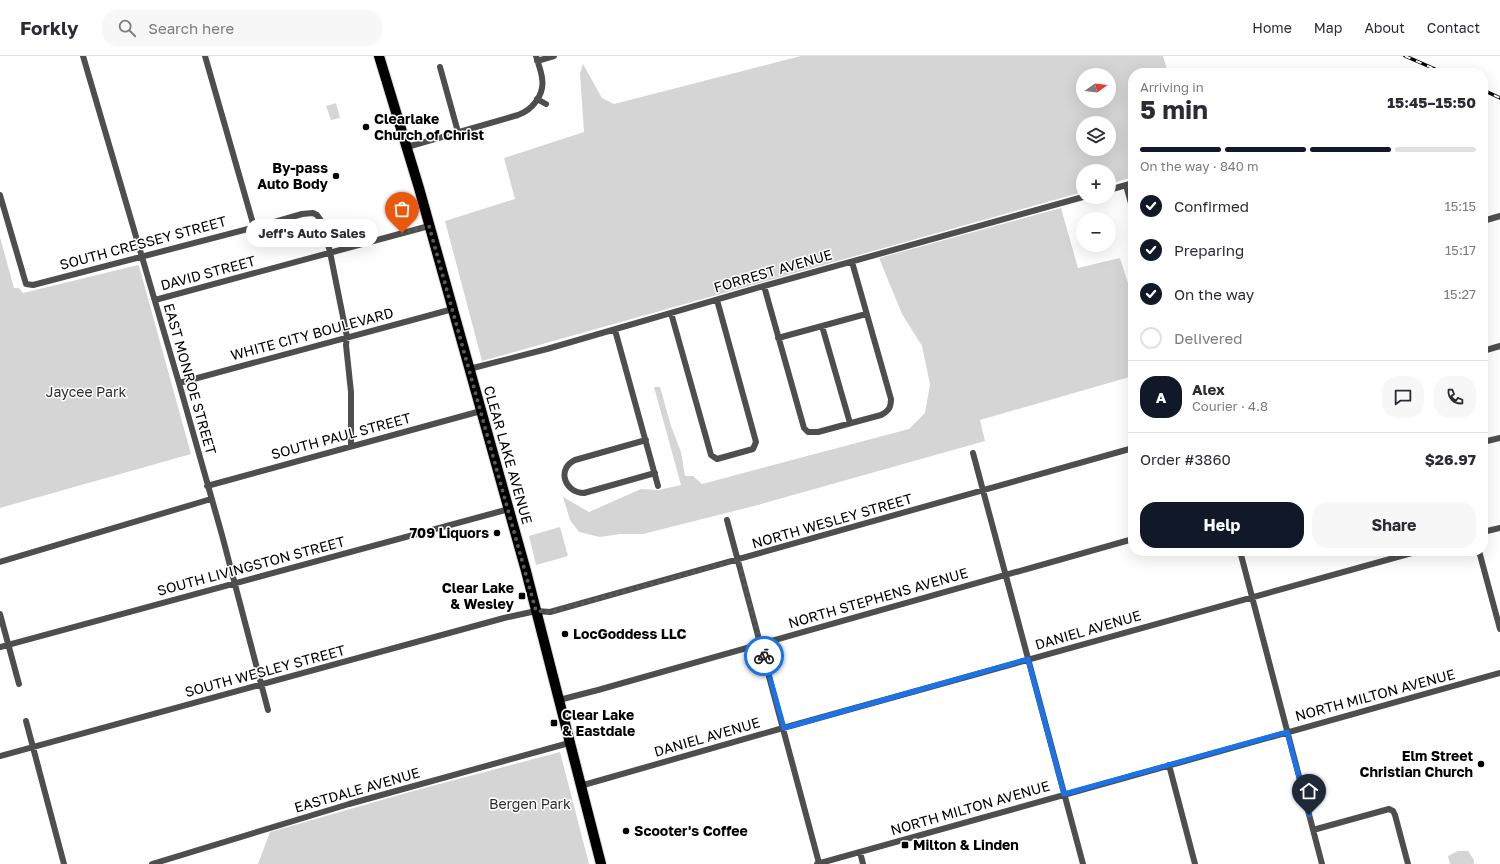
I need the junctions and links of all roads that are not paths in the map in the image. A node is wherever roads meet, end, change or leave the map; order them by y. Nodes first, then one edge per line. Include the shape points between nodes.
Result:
1 (83, 56) edge
2 (206, 56) edge
3 (379, 56) edge
4 (554, 56) edge
5 (537, 58) edge
6 (440, 67) dead end
7 (537, 99) junction
8 (546, 104) dead end
9 (458, 132) junction
10 (407, 147) junction
11 (1126, 185) joint
12 (1116, 188) edge
13 (1128, 193) edge
14 (0, 195) edge
15 (1076, 199) edge
16 (1500, 216) edge
17 (1488, 220) edge
18 (429, 226) junction
19 (254, 227) junction
20 (330, 252) junction
21 (142, 257) junction
22 (852, 262) junction
23 (764, 286) junction
24 (155, 300) junction
25 (717, 300) junction
26 (452, 309) junction
27 (671, 313) junction
28 (866, 314) junction
29 (822, 326) junction
30 (615, 330) junction
31 (348, 336) junction
32 (778, 338) junction
33 (1500, 346) edge
34 (1488, 350) edge
35 (469, 369) junction
36 (179, 384) junction
37 (481, 411) junction
38 (850, 423) junction
39 (1500, 438) edge
40 (646, 440) junction
41 (1488, 441) edge
42 (351, 446) junction
43 (1128, 449) edge
44 (973, 453) dead end
45 (655, 472) junction
46 (207, 486) junction
47 (658, 486) dead end
48 (983, 490) junction
49 (211, 499) junction
50 (508, 509) junction
51 (727, 520) dead end
52 (1500, 528) edge
53 (1488, 531) edge
54 (1128, 540) edge
55 (1241, 556) edge
56 (1400, 556) edge
57 (1480, 556) edge
58 (738, 560) junction
59 (0, 562) edge
60 (1006, 575) junction
61 (234, 583) junction
62 (1252, 597) junction
63 (536, 611) junction
64 (0, 614) edge
65 (1500, 629) edge
66 (761, 644) junction
67 (8, 645) junction
68 (0, 647) edge
69 (1028, 659) junction
70 (1500, 673) edge
71 (18, 684) dead end
72 (260, 685) junction
73 (559, 700) junction
74 (268, 710) dead end
75 (26, 721) dead end
76 (784, 728) junction
77 (1287, 732) junction
78 (569, 743) junction
79 (33, 747) junction
80 (0, 756) edge
81 (1169, 765) junction
82 (580, 786) junction
83 (1064, 794) junction
84 (1313, 830) junction
85 (860, 852) junction
86 (64, 864) edge
87 (152, 864) edge
88 (601, 864) edge
89 (818, 864) edge
90 (863, 864) edge
91 (1084, 864) edge
92 (1195, 864) edge
93 (1322, 864) edge
94 (1408, 864) edge

1 - 21 street, EAST MONROE STREET
2 - 19 street
3 - 10 main road, CLEAR LAKE AVENUE
4 - 5 street
5 - 7 street via 542,79
6 - 9 street
7 - 8 street
7 - 9 street via 524,113
9 - 10 street
10 - 18 main road, CLEAR LAKE AVENUE
11 - 12 street
11 - 13 street
14 - 21 street, SOUTH CRESSEY STREET via 26,284 33,285
15 - 22 street, FORREST AVENUE
16 - 17 street
18 - 20 street, DAVID STREET
18 - 26 main road, CLEAR LAKE AVENUE
19 - 20 street, SOUTH CRESSEY STREET via 313,213 322,222
19 - 21 street, SOUTH CRESSEY STREET
20 - 24 street, DAVID STREET
20 - 31 street
21 - 24 street, EAST MONROE STREET
22 - 23 street, FORREST AVENUE
22 - 28 street
23 - 25 street, FORREST AVENUE
23 - 32 street
24 - 36 street, EAST MONROE STREET
25 - 27 street, FORREST AVENUE
25 - 27 street via 756,442 753,449 718,459 711,455
26 - 31 street, WHITE CITY BOULEVARD
26 - 35 main road, CLEAR LAKE AVENUE
27 - 30 street, FORREST AVENUE
28 - 29 street
28 - 38 street via 891,405 881,415
29 - 32 street
29 - 38 street
30 - 35 street, FORREST AVENUE
30 - 40 street
31 - 36 street, WHITE CITY BOULEVARD
31 - 42 street via 346,347
32 - 38 street via 804,428 813,433
33 - 34 street
35 - 37 main road, CLEAR LAKE AVENUE
36 - 46 street, EAST MONROE STREET
37 - 42 street, SOUTH PAUL STREET
37 - 50 main road, CLEAR LAKE AVENUE
39 - 41 street
40 - 45 street
40 - 45 street via 575,460 565,467 564,473 572,490 584,493
42 - 46 street, SOUTH PAUL STREET
43 - 48 street, NORTH WESLEY STREET
44 - 48 street
45 - 47 street
46 - 49 street, EAST MONROE STREET
48 - 58 street, NORTH WESLEY STREET
48 - 60 street
49 - 59 street
49 - 61 street, EAST MONROE STREET
50 - 61 street, SOUTH LIVINGSTON STREET
50 - 63 main road, CLEAR LAKE AVENUE
51 - 58 street
52 - 53 street
54 - 60 street, NORTH STEPHENS AVENUE
55 - 62 street
56 - 62 street, DANIEL AVENUE
57 - 65 street
58 - 63 street, NORTH WESLEY STREET via 550,612
58 - 66 street
60 - 66 street, NORTH STEPHENS AVENUE
60 - 69 street
61 - 67 street, SOUTH LIVINGSTON STREET
61 - 72 street, EAST MONROE STREET
62 - 69 street, DANIEL AVENUE
62 - 77 street
63 - 72 street, SOUTH WESLEY STREET
63 - 73 main road, CLEAR LAKE AVENUE
64 - 67 street
66 - 73 street, NORTH STEPHENS AVENUE
66 - 76 street
67 - 68 street, SOUTH LIVINGSTON STREET
67 - 71 street
69 - 76 street, DANIEL AVENUE
69 - 83 street
70 - 77 street, NORTH MILTON AVENUE
72 - 74 street, EAST MONROE STREET
72 - 79 street, SOUTH WESLEY STREET
73 - 78 main road, CLEAR LAKE AVENUE
75 - 79 street
76 - 82 street, DANIEL AVENUE
76 - 89 street
77 - 81 street, NORTH MILTON AVENUE
77 - 84 street
78 - 82 main road, CLEAR LAKE AVENUE
78 - 87 street, EASTDALE AVENUE via 349,804
79 - 80 street, SOUTH WESLEY STREET
79 - 86 street
81 - 83 street, NORTH MILTON AVENUE
81 - 92 street
82 - 88 main road, CLEAR LAKE AVENUE
83 - 85 street, NORTH MILTON AVENUE
83 - 91 street
84 - 93 street
84 - 94 street via 1389,809 1394,812
85 - 89 street, NORTH MILTON AVENUE
85 - 90 street

